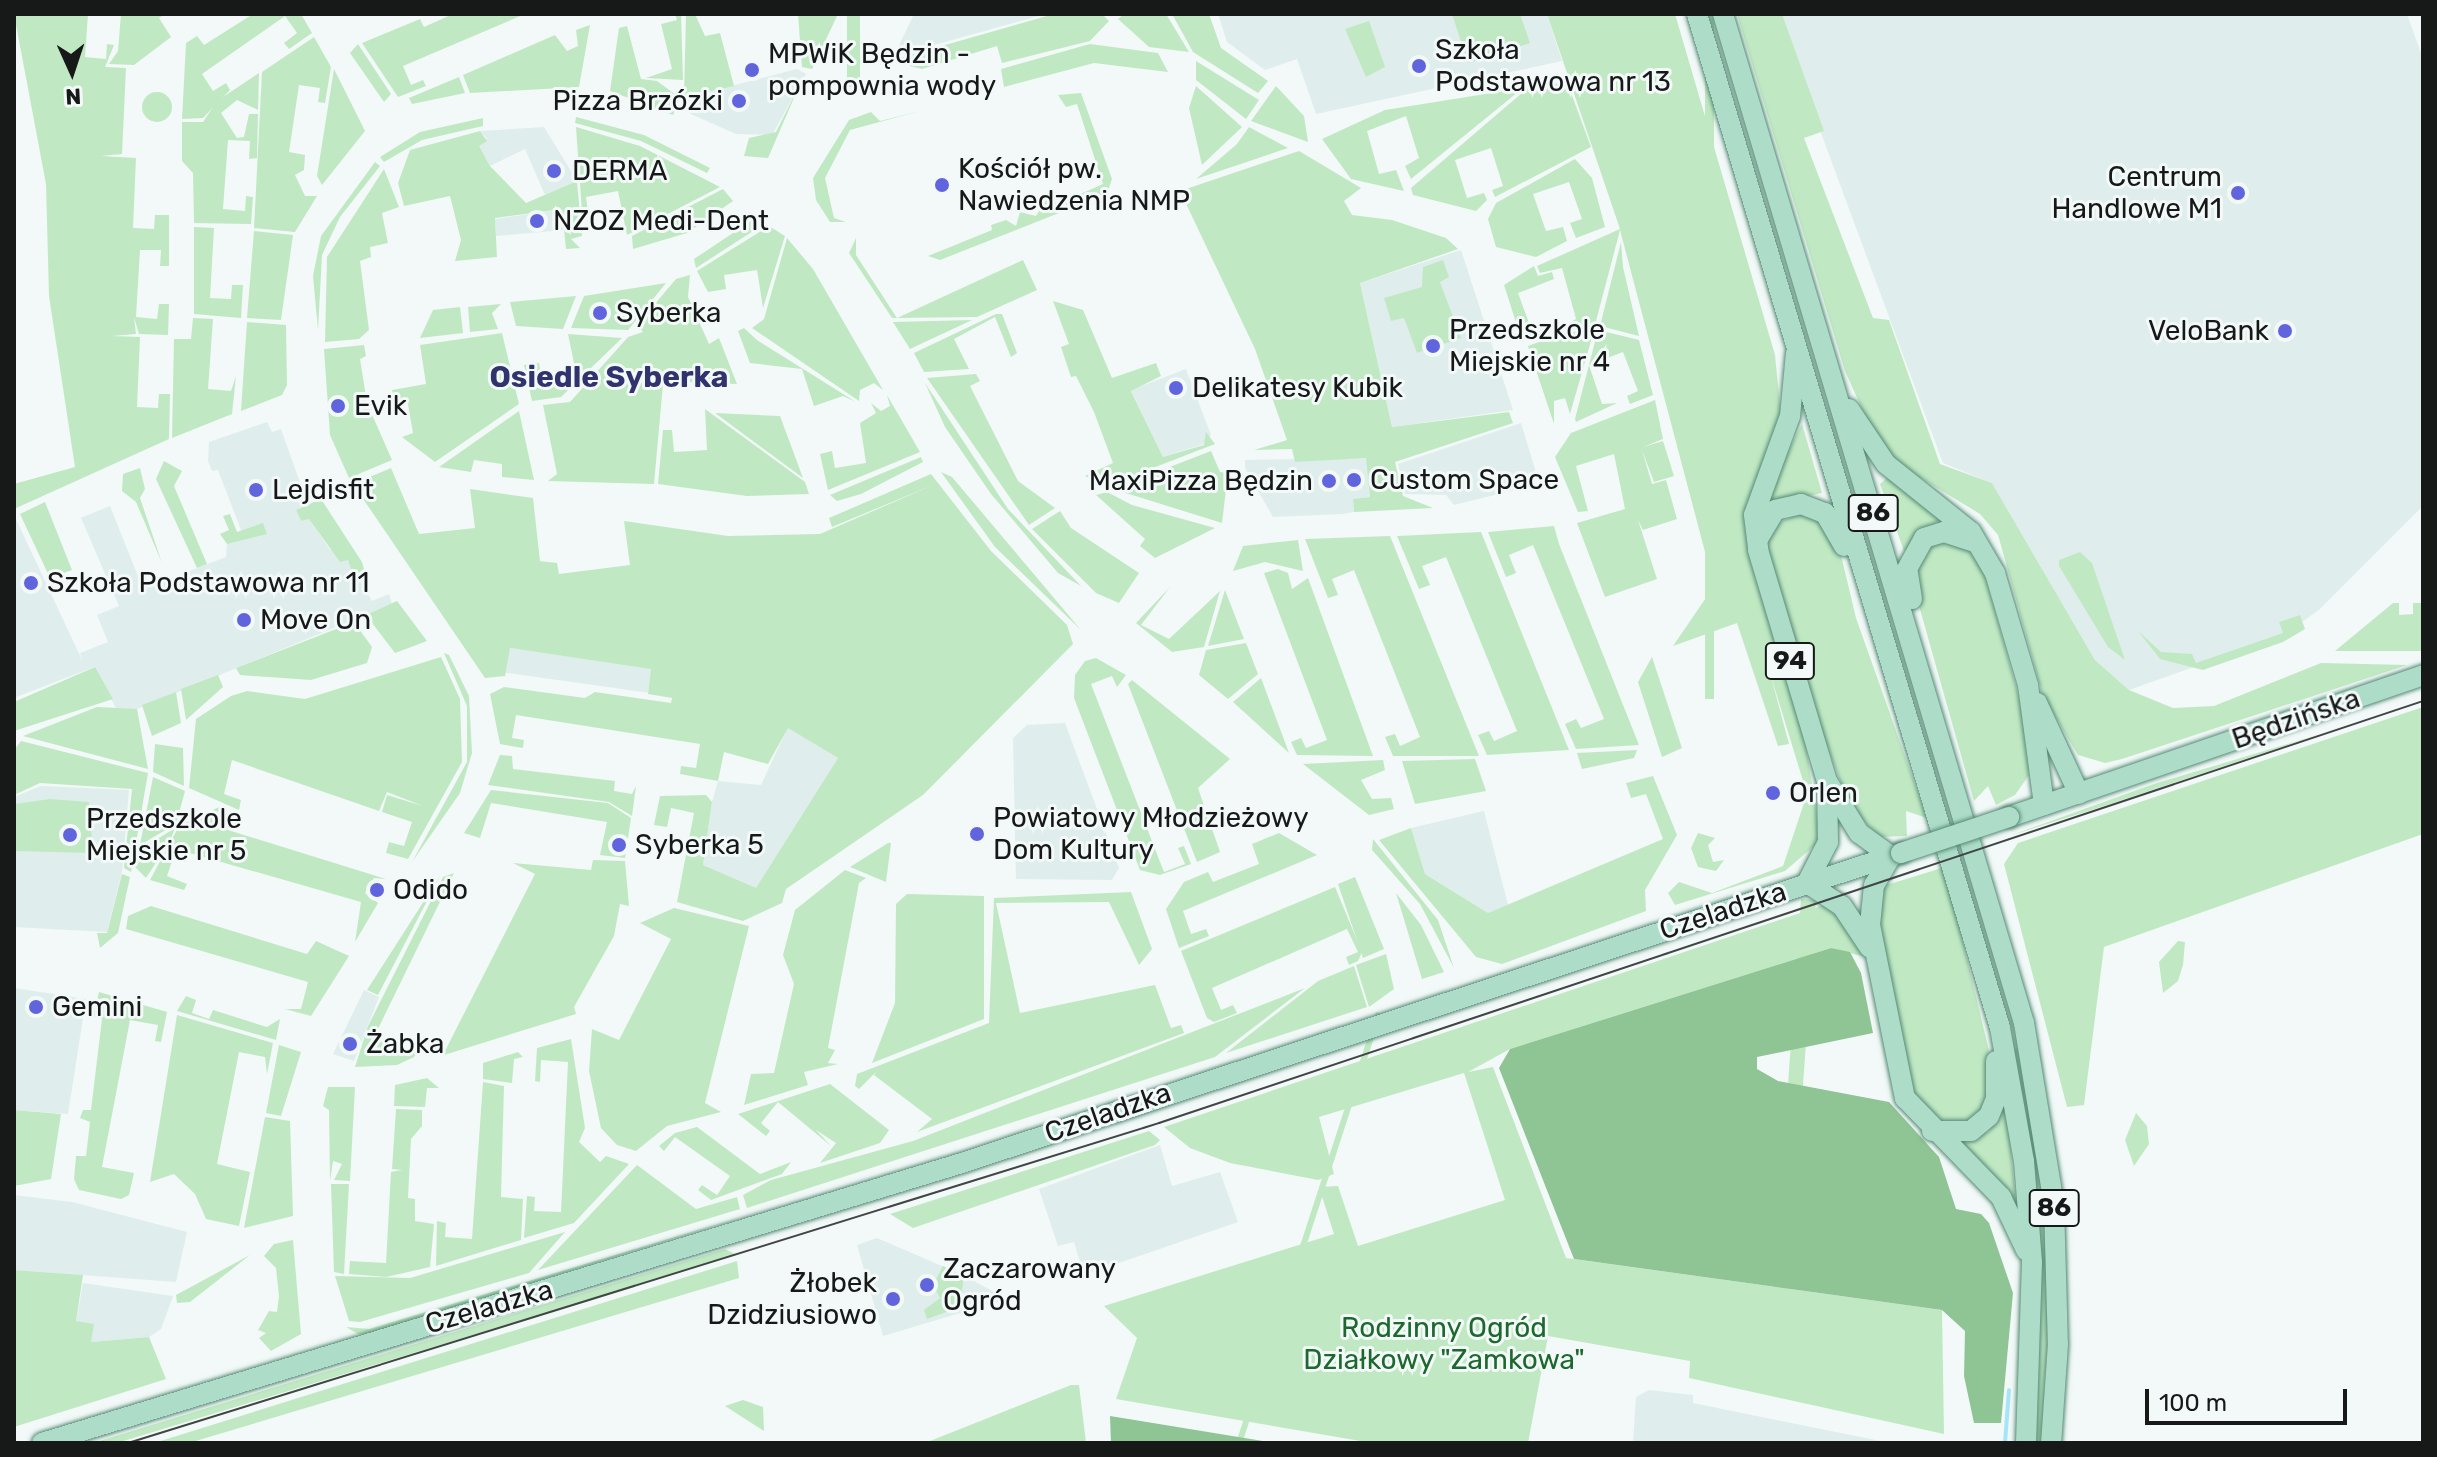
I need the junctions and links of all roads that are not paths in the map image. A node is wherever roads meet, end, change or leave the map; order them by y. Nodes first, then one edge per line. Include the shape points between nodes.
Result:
1 (1697, 14) edge
2 (1723, 14) edge
3 (1797, 349) junction
4 (1834, 386) junction
5 (1757, 541) junction
6 (1981, 546) junction
7 (1860, 565) junction
8 (1912, 640) junction
9 (2423, 675) edge
10 (2028, 685) junction
11 (2168, 764) joint
12 (1827, 781) junction
13 (2079, 794) junction
14 (2044, 805) junction
15 (1896, 855) junction
16 (1807, 883) junction
17 (1872, 951) junction
18 (2000, 1028) junction
19 (1932, 1131) junction
20 (2032, 1262) junction
21 (42, 1443) edge
22 (2026, 1443) edge
23 (2051, 1443) edge

1 - 3 main road, 86
2 - 4 main road, 86
3 - 5 main road, 94 via 1790,368 1790,416 1754,515
3 - 7 main road, 86
4 - 6 main road via 1886,464
4 - 8 main road, 86
5 - 7 main road via 1775,510 1814,506 1833,522
5 - 12 main road, 94
6 - 8 main road via 1944,532 1916,546 1907,569 1916,621
6 - 10 main road
7 - 18 main road, 86
8 - 23 main road, 86 via 2007,957 2043,1114 2059,1277
9 - 11 main road, Będzińska
10 - 13 main road
10 - 14 main road
11 - 13 main road, Czeladzka
12 - 15 main road, 94 via 1859,833
12 - 16 main road, 94 via 1828,842
13 - 14 main road, Czeladzka
14 - 15 main road, Czeladzka, bridge
15 - 16 main road, Czeladzka
15 - 17 main road via 1871,896
16 - 17 main road via 1842,906
16 - 21 main road, Czeladzka via 934,1172
17 - 19 main road via 1905,1098
18 - 19 main road via 1993,1042 1996,1099 1989,1116 1971,1131
18 - 20 main road, 86 via 2024,1161
19 - 20 main road via 2001,1197
20 - 22 main road, 86

